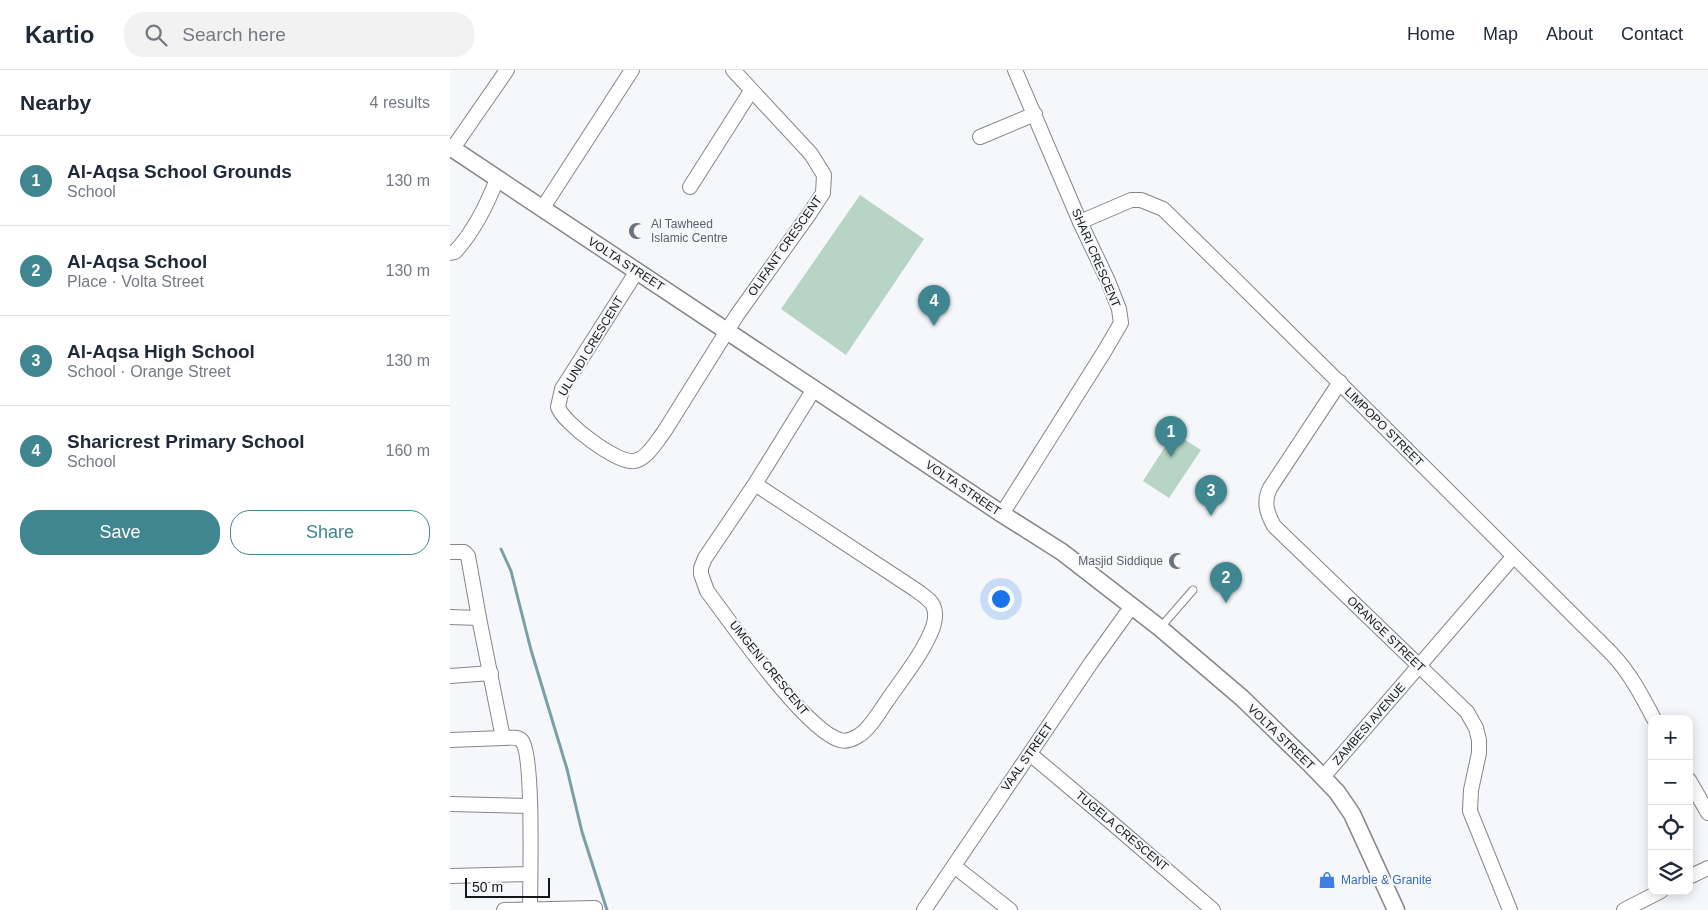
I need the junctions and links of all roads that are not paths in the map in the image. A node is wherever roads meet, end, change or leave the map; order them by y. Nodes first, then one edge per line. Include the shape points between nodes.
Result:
1 (507, 70) edge
2 (632, 70) edge
3 (733, 70) edge
4 (1015, 70) edge
5 (751, 91) junction
6 (1035, 114) junction
7 (980, 137) dead end
8 (451, 148) edge
9 (497, 179) junction
10 (690, 188) dead end
11 (542, 209) junction
12 (1080, 222) junction
13 (450, 253) edge
14 (637, 271) junction
15 (727, 331) junction
16 (1340, 382) junction
17 (814, 389) junction
18 (755, 484) junction
19 (1002, 514) junction
20 (450, 552) edge
21 (1513, 557) junction
22 (1193, 590) dead end
23 (1132, 606) junction
24 (450, 616) edge
25 (479, 618) junction
26 (1160, 628) junction
27 (1420, 666) junction
28 (491, 673) junction
29 (450, 676) edge
30 (1652, 715) edge
31 (503, 738) junction
32 (450, 740) edge
33 (1030, 754) junction
34 (1323, 777) junction
35 (1693, 787) edge
36 (450, 804) edge
37 (530, 806) junction
38 (1708, 813) edge
39 (954, 866) junction
40 (1708, 868) edge
41 (530, 874) junction
42 (1693, 875) edge
43 (450, 876) edge
44 (1654, 895) edge
45 (595, 908) dead end
46 (504, 910) edge
47 (530, 910) edge
48 (924, 910) edge
49 (1010, 910) edge
50 (1213, 910) edge
51 (1396, 910) edge
52 (1510, 910) edge
53 (1624, 910) edge

1 - 8 street
2 - 11 street
3 - 5 street, OLIFANT CRESCENT
4 - 6 street, SHARI CRESCENT
5 - 10 street
5 - 15 street, OLIFANT CRESCENT via 812,154 824,176 823,193
6 - 7 street
6 - 12 street, SHARI CRESCENT
8 - 9 street, VOLTA STREET
9 - 11 street, VOLTA STREET
9 - 13 street via 475,225 460,247
11 - 14 street, VOLTA STREET
12 - 16 street, LIMPOPO STREET via 1131,200 1163,209
12 - 19 street, SHARI CRESCENT via 1108,281 1121,323
14 - 15 street, VOLTA STREET
14 - 15 street, ULUNDI CRESCENT via 562,389 559,399 558,407 565,419 591,440 621,459 630,462 640,460 664,432
15 - 17 street, VOLTA STREET
16 - 21 street, LIMPOPO STREET
16 - 27 street, ORANGE STREET via 1270,488 1266,496 1267,510 1274,526
17 - 18 street, UMGENI CRESCENT
17 - 19 street, VOLTA STREET
18 - 18 street, UMGENI CRESCENT via 705,558 701,568 704,585 795,703 828,734 848,741 860,736 914,662 934,626 934,608 916,590
19 - 23 street, VOLTA STREET via 1062,552
20 - 25 street via 464,552 468,556
21 - 27 street, ZAMBESI AVENUE
21 - 30 street, LIMPOPO STREET via 1622,664
22 - 26 lane
23 - 26 street, VOLTA STREET
23 - 33 street, VAAL STREET
24 - 25 street
25 - 28 street
26 - 34 street, VOLTA STREET via 1242,698
27 - 34 street, ZAMBESI AVENUE
27 - 52 street, ORANGE STREET via 1467,712 1476,728 1479,753 1470,811
28 - 29 street
28 - 31 street
31 - 32 street
31 - 37 street via 519,739 524,746
33 - 39 street, VAAL STREET
33 - 50 street, TUGELA CRESCENT
34 - 51 street, VOLTA STREET via 1352,814
35 - 38 street
36 - 37 street
37 - 41 street
39 - 48 street, VAAL STREET
39 - 49 street
40 - 42 street
41 - 43 street
41 - 47 street
44 - 53 street
45 - 47 street
46 - 47 street

